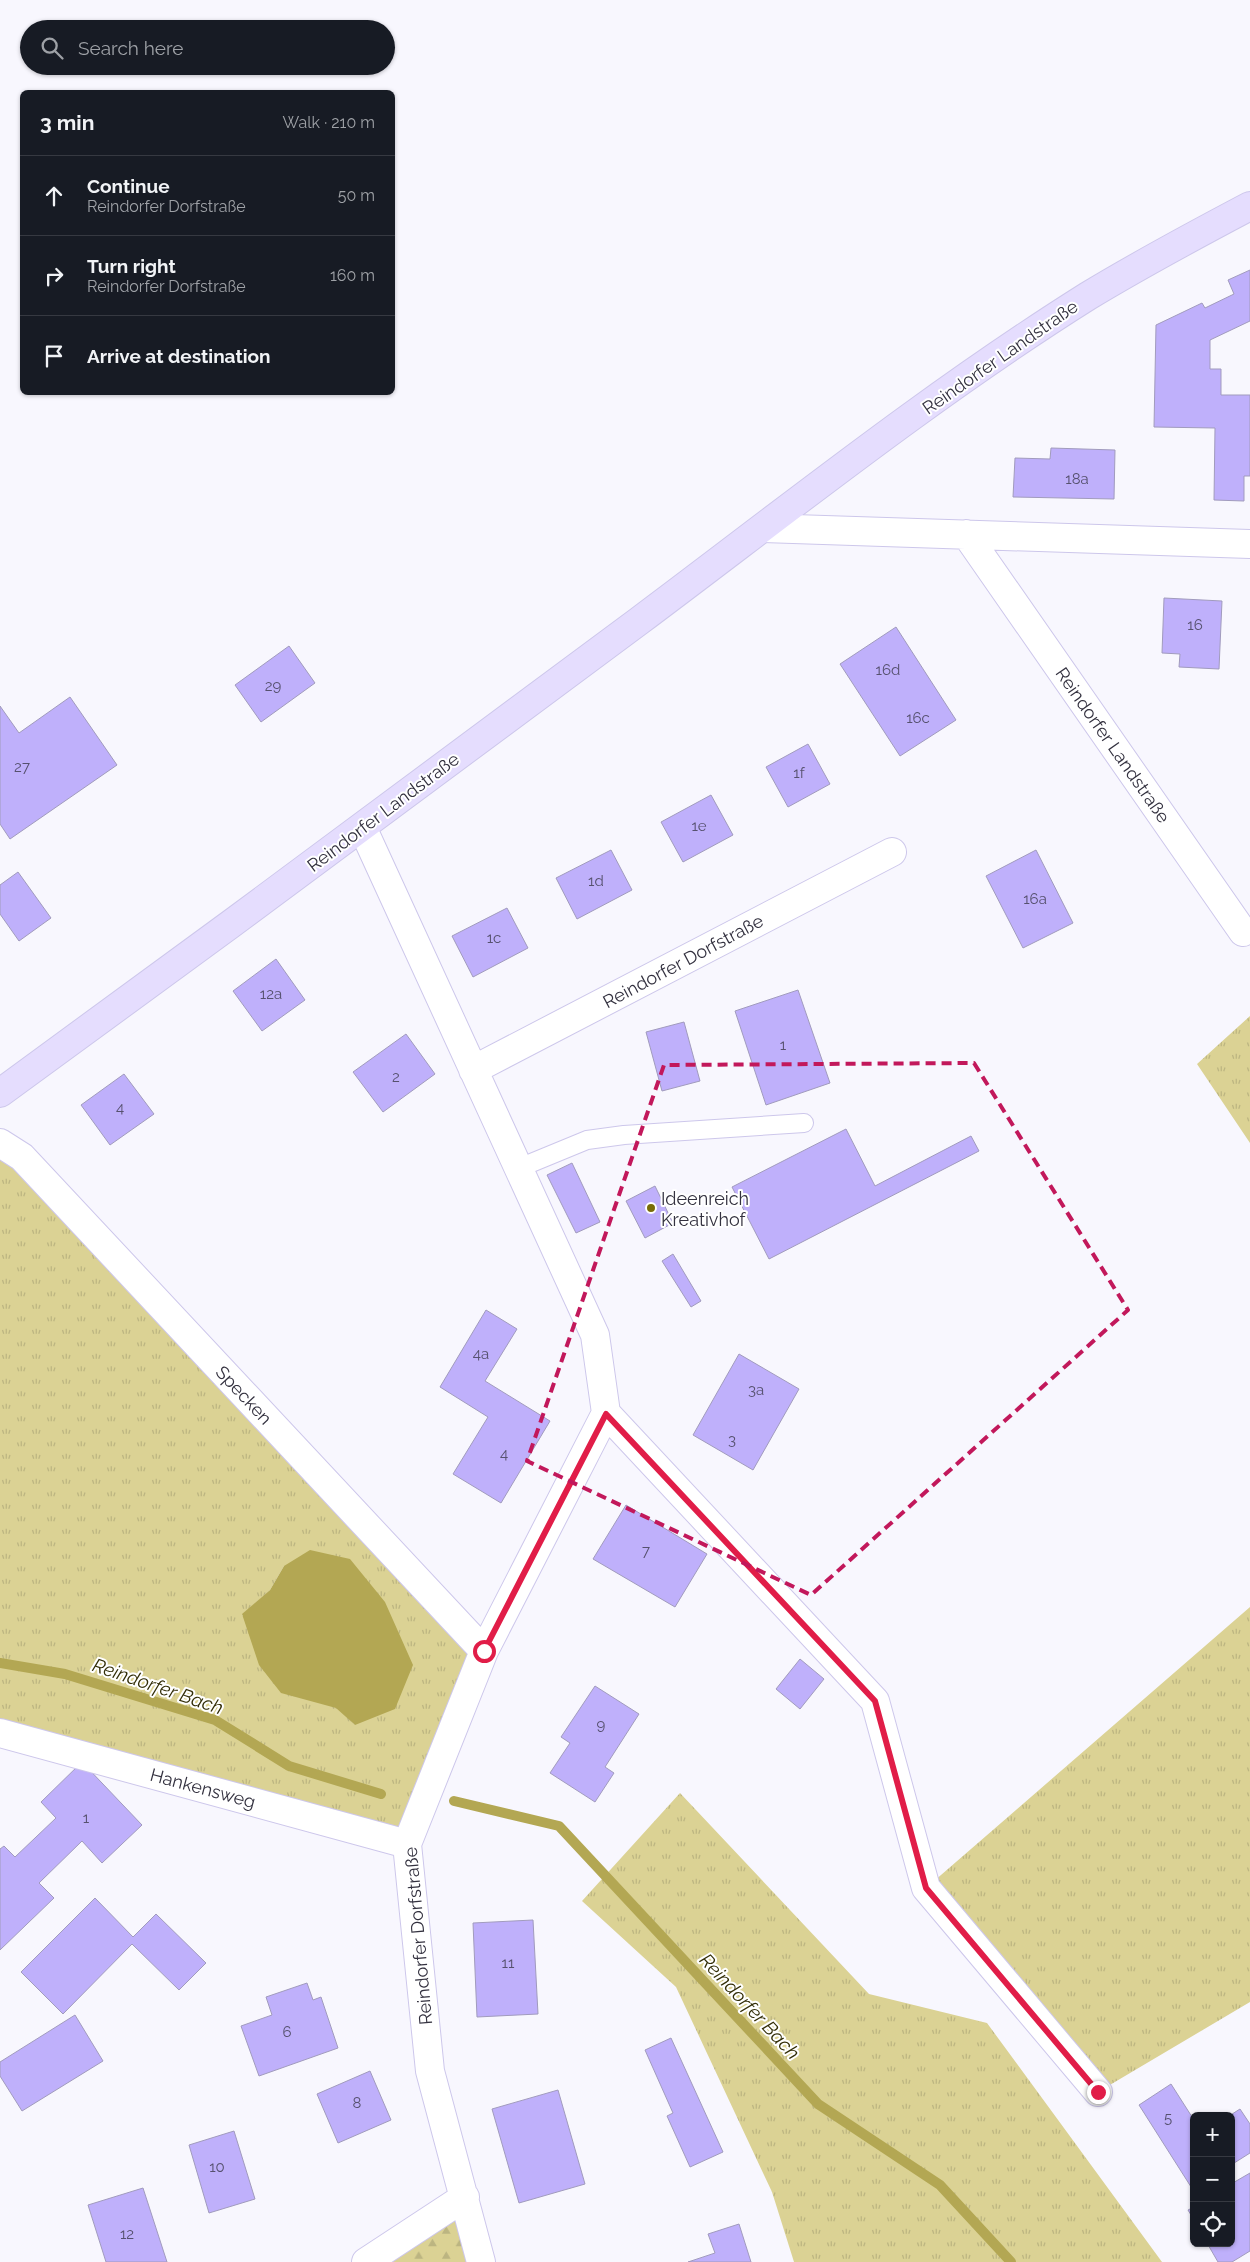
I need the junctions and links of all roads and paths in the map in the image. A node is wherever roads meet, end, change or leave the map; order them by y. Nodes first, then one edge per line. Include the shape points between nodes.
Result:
1 (1250, 206) edge
2 (763, 528) junction
3 (966, 534) junction
4 (1250, 544) edge
5 (363, 828) junction
6 (892, 852) dead end
7 (1243, 932) dead end
8 (473, 1070) junction
9 (0, 1092) edge
10 (804, 1123) dead end
11 (0, 1143) edge
12 (518, 1168) junction
13 (606, 1414) junction
14 (484, 1651) junction
15 (0, 1733) edge
16 (407, 1844) junction
17 (1098, 2092) dead end
18 (465, 2197) junction
19 (366, 2262) edge
20 (482, 2262) edge

1 - 2 street, Reindorfer Landstraße via 1166,250 1014,345
2 - 3 street
2 - 5 street, Reindorfer Landstraße
3 - 4 street
3 - 7 street, Reindorfer Landstraße
5 - 8 street
5 - 9 street, Reindorfer Landstraße
6 - 8 street, Reindorfer Dorfstraße
8 - 12 street
10 - 12 lane via 587,1140
11 - 14 street, Specken via 22,1157
12 - 13 street via 595,1335
13 - 14 street, Reindorfer Dorfstraße
13 - 17 street via 875,1701 926,1888
14 - 16 street, Reindorfer Dorfstraße
15 - 16 street, Hankensweg
16 - 18 street, Reindorfer Dorfstraße via 430,2071
18 - 19 street
18 - 20 street, Reindorfer Dorfstraße

